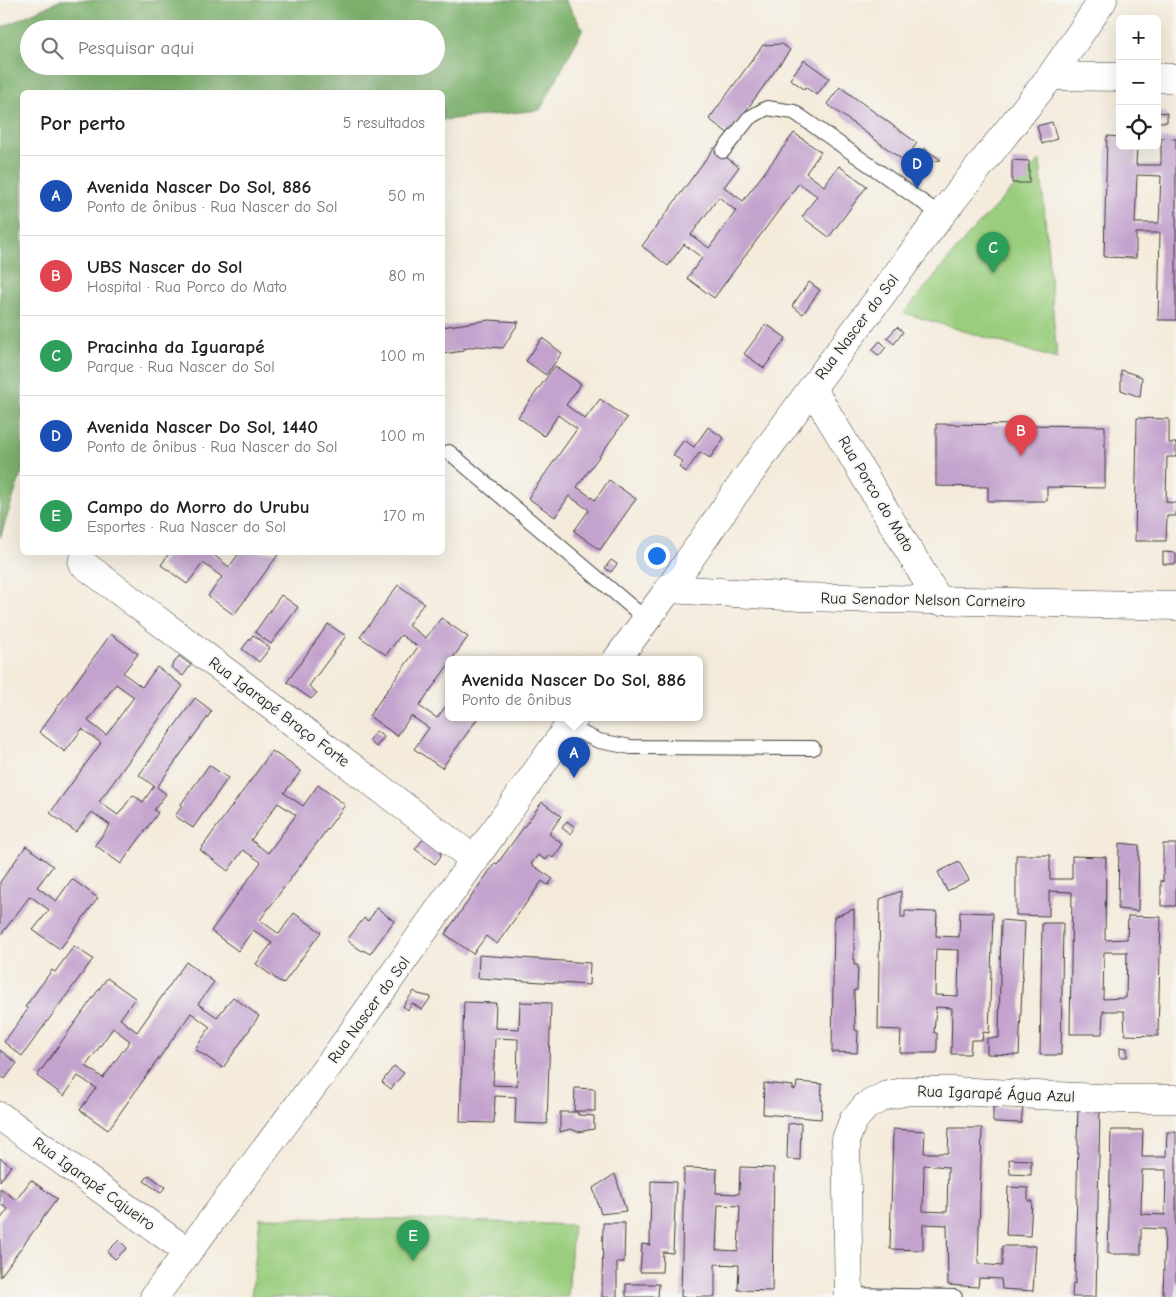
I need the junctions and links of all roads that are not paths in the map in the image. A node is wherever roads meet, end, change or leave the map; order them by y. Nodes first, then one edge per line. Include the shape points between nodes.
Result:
1 (1104, 0) edge
2 (1051, 76) junction
3 (1116, 77) edge
4 (1161, 78) edge
5 (1176, 78) edge
6 (723, 151) dead end
7 (941, 215) junction
8 (812, 388) junction
9 (449, 452) dead end
10 (82, 563) dead end
11 (669, 589) junction
12 (939, 600) junction
13 (1176, 606) edge
14 (647, 620) junction
15 (619, 656) edge
16 (572, 722) edge
17 (813, 748) dead end
18 (475, 860) junction
19 (1176, 1099) edge
20 (0, 1116) edge
21 (188, 1252) junction
22 (849, 1296) edge
23 (154, 1297) edge
24 (955, 1297) edge

1 - 2 street, Rua Nascer do Sol
2 - 3 street
2 - 7 street, Rua Nascer do Sol
4 - 5 street
6 - 7 lane via 749,118 766,108 794,112
7 - 8 street, Rua Nascer do Sol
8 - 11 street, Rua Nascer do Sol
8 - 12 street, Rua Porco do Mato
9 - 14 lane
10 - 18 street, Rua Igarapé Braço Forte
11 - 12 street, Rua Senador Nelson Carneiro
11 - 14 street, Rua Nascer do Sol
12 - 13 street, Rua Senador Nelson Carneiro
14 - 15 street, Rua Nascer do Sol
16 - 17 lane via 599,741 631,747
16 - 18 street, Rua Nascer do Sol
18 - 21 street, Rua Nascer do Sol via 337,1054
19 - 22 street, Rua Igarapé Água Azul via 908,1091 885,1096 866,1106 853,1122 846,1139
20 - 21 street, Rua Igarapé Cajueiro
21 - 23 street, Rua Nascer do Sol
22 - 24 lane

